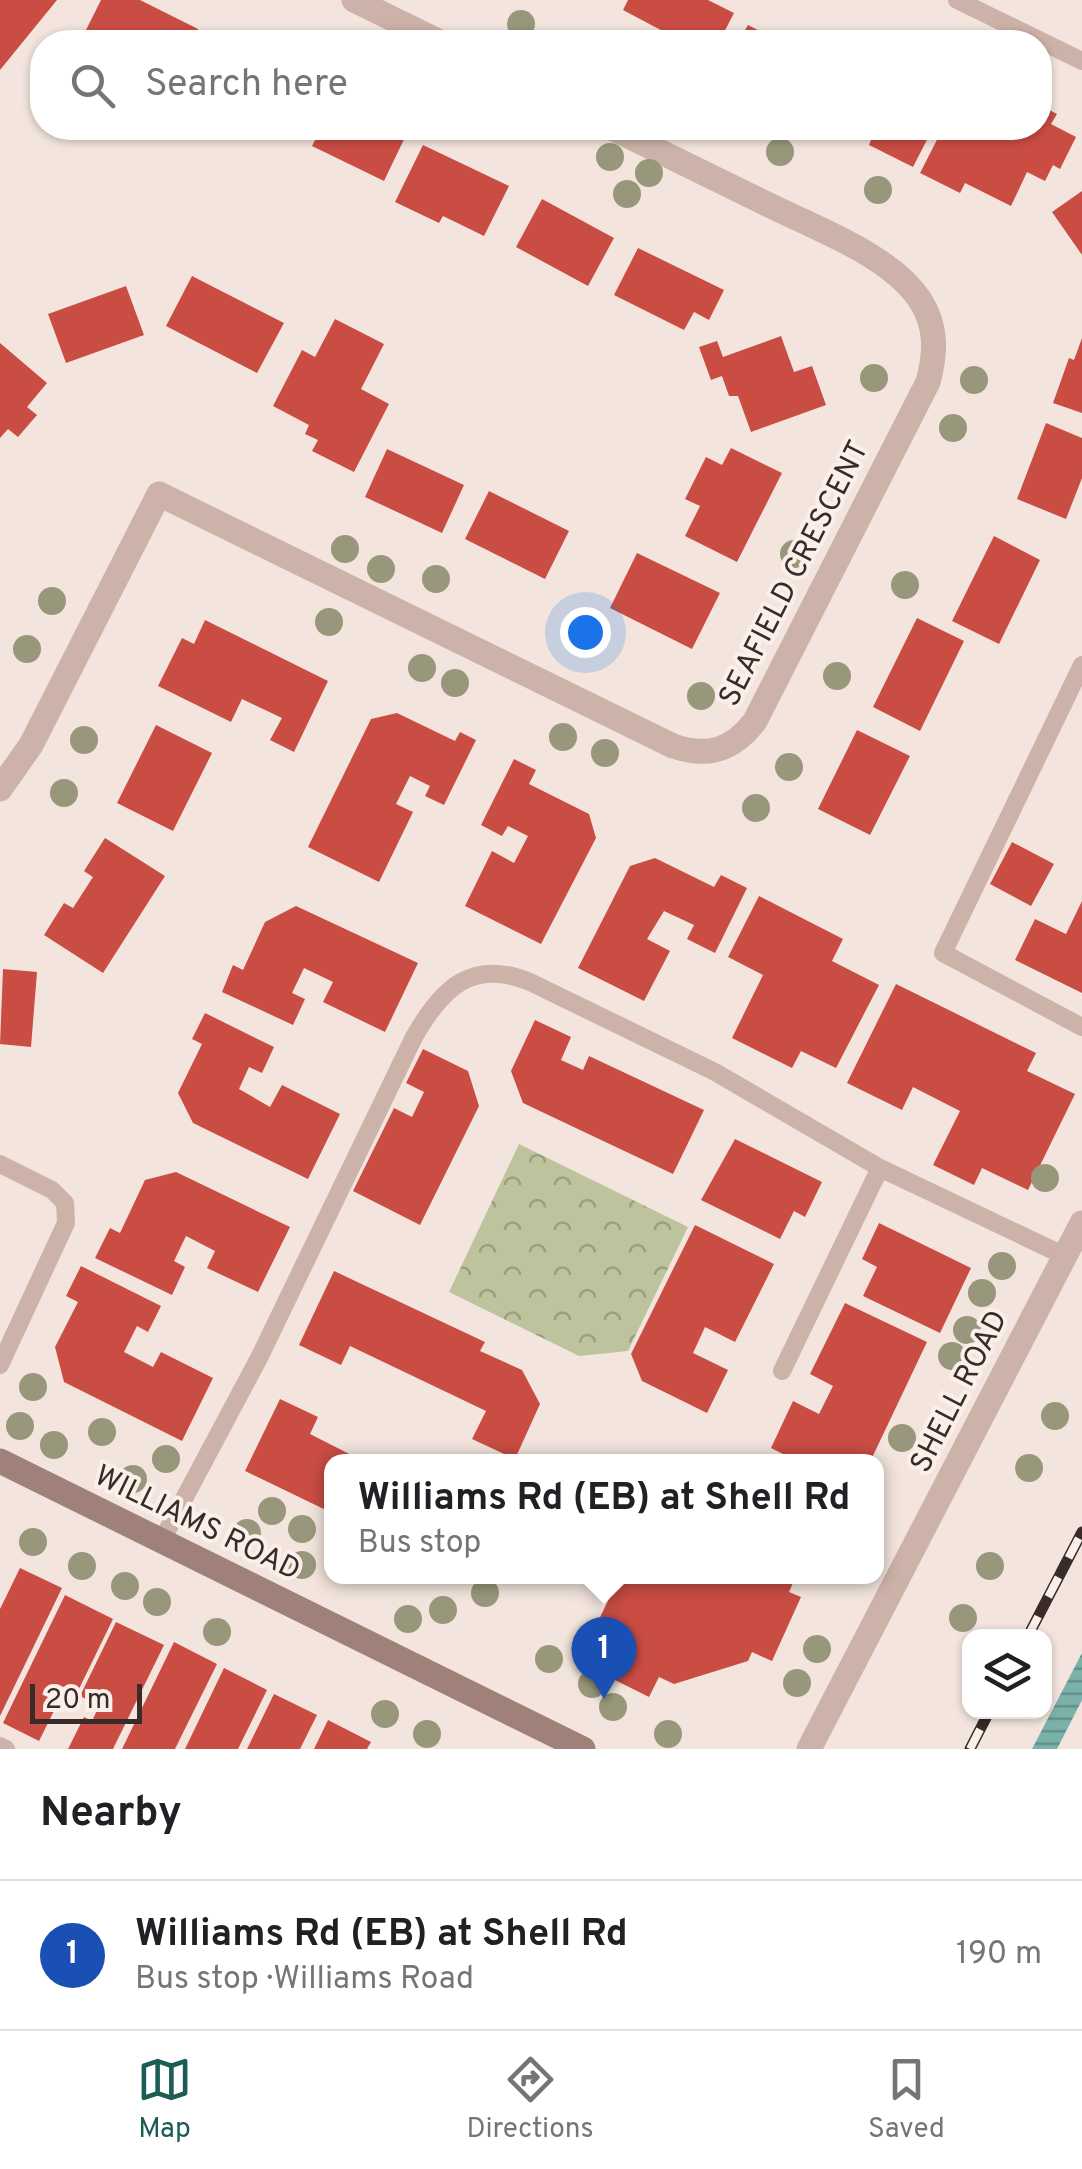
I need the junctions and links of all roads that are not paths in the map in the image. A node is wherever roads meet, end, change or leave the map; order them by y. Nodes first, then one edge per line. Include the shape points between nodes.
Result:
1 (354, 0) edge
2 (958, 0) edge
3 (415, 30) edge
4 (1019, 30) edge
5 (1052, 46) edge
6 (1082, 61) edge
7 (636, 140) edge
8 (1082, 665) edge
9 (0, 789) edge
10 (1082, 1027) edge
11 (0, 1164) edge
12 (880, 1168) junction
13 (1082, 1223) edge
14 (1065, 1256) junction
15 (0, 1364) edge
16 (782, 1371) dead end
17 (0, 1461) edge
18 (162, 1540) junction
19 (582, 1749) edge
20 (809, 1749) edge

1 - 3 street
2 - 4 lane
5 - 6 lane
7 - 9 street, SEAFIELD CRESCENT via 868,256 918,297 935,342 928,382 744,736 718,751 673,746 159,494 31,745
8 - 10 lane via 943,954
11 - 15 lane via 52,1190 65,1203 66,1223
12 - 14 lane
12 - 16 lane
12 - 18 lane via 715,1072 512,975 472,976 452,986 414,1037 259,1358
13 - 14 street, SHELL ROAD
14 - 20 street, SHELL ROAD
17 - 18 street, WILLIAMS ROAD
18 - 19 street, WILLIAMS ROAD

